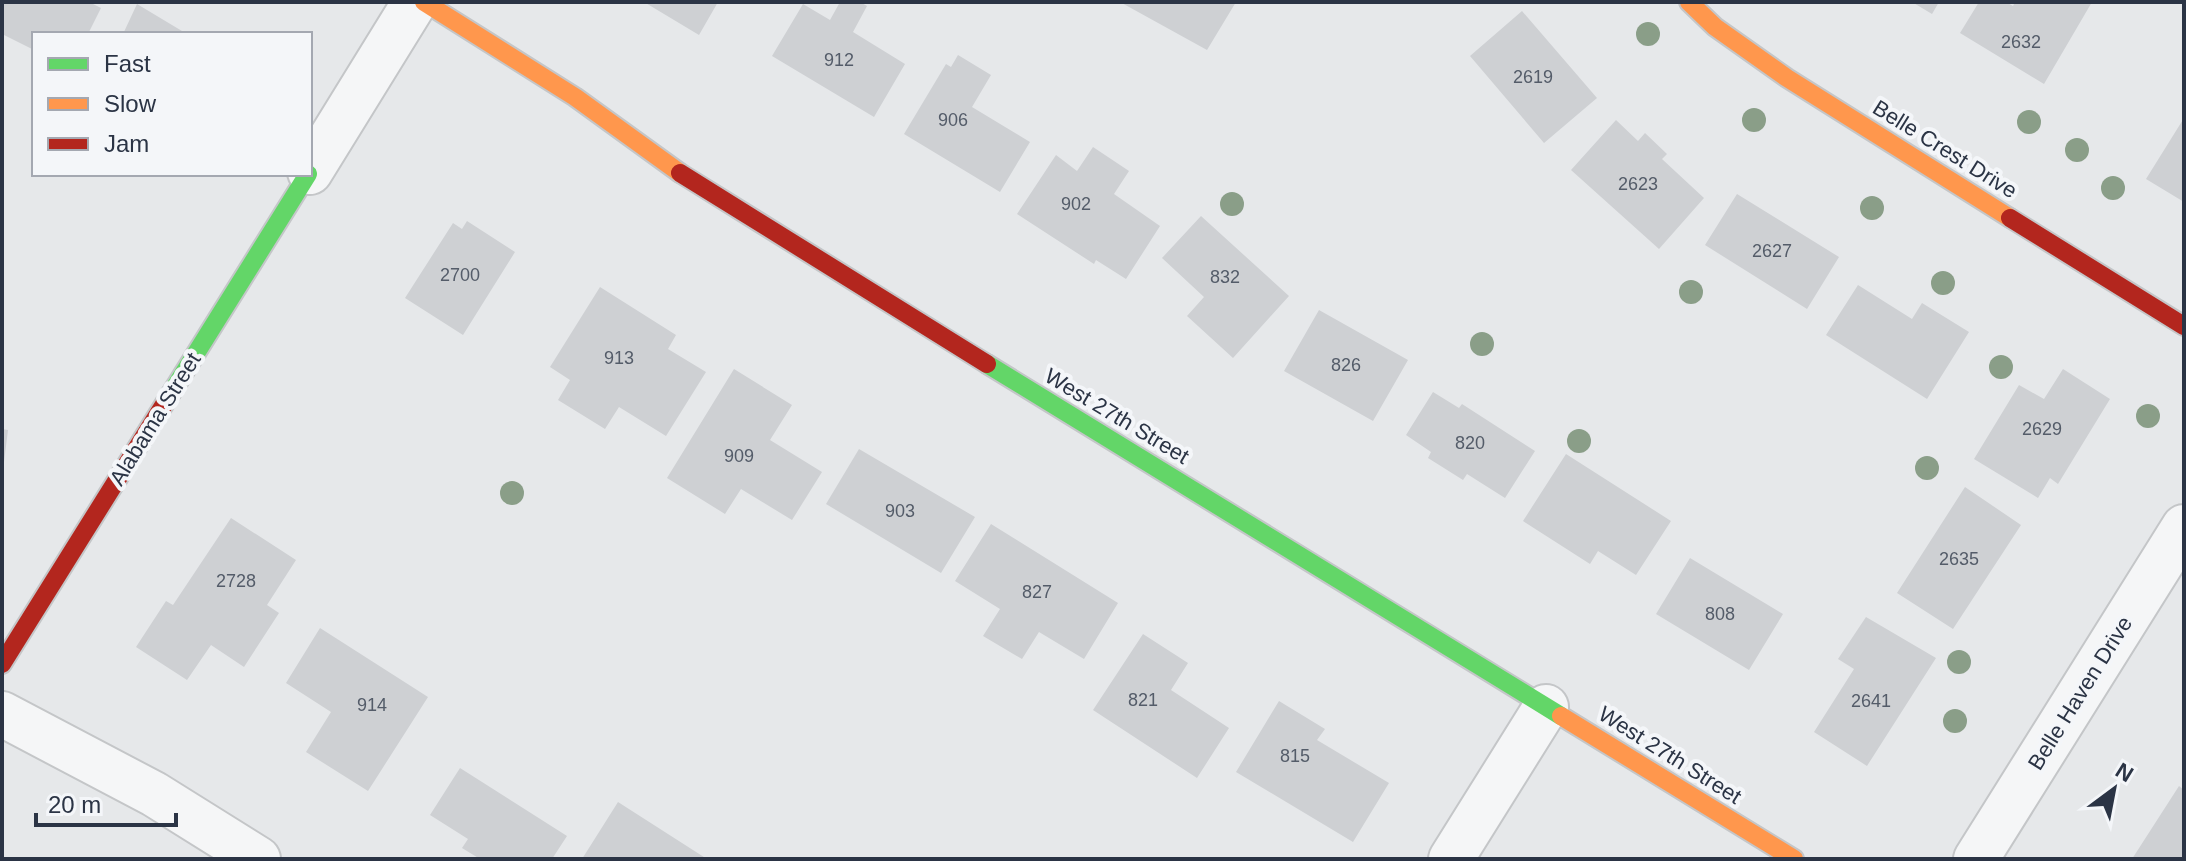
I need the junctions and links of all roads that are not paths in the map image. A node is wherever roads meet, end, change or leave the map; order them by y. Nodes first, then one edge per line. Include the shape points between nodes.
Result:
1 (415, 2) edge
2 (424, 2) edge
3 (1689, 2) edge
4 (312, 168) edge
5 (307, 176) edge
6 (2184, 326) edge
7 (2184, 527) edge
8 (2, 664) edge
9 (1546, 707) junction
10 (2, 714) edge
11 (258, 859) edge
12 (1451, 859) edge
13 (1794, 859) edge
14 (1976, 859) edge

1 - 4 street, Alabama Street
2 - 9 street, West 27th Street via 575,97 713,196
3 - 6 street, Belle Crest Drive via 1787,78
5 - 8 street, Alabama Street
7 - 14 street, Belle Haven Drive
9 - 12 street
9 - 13 street, West 27th Street
10 - 11 street via 154,794

